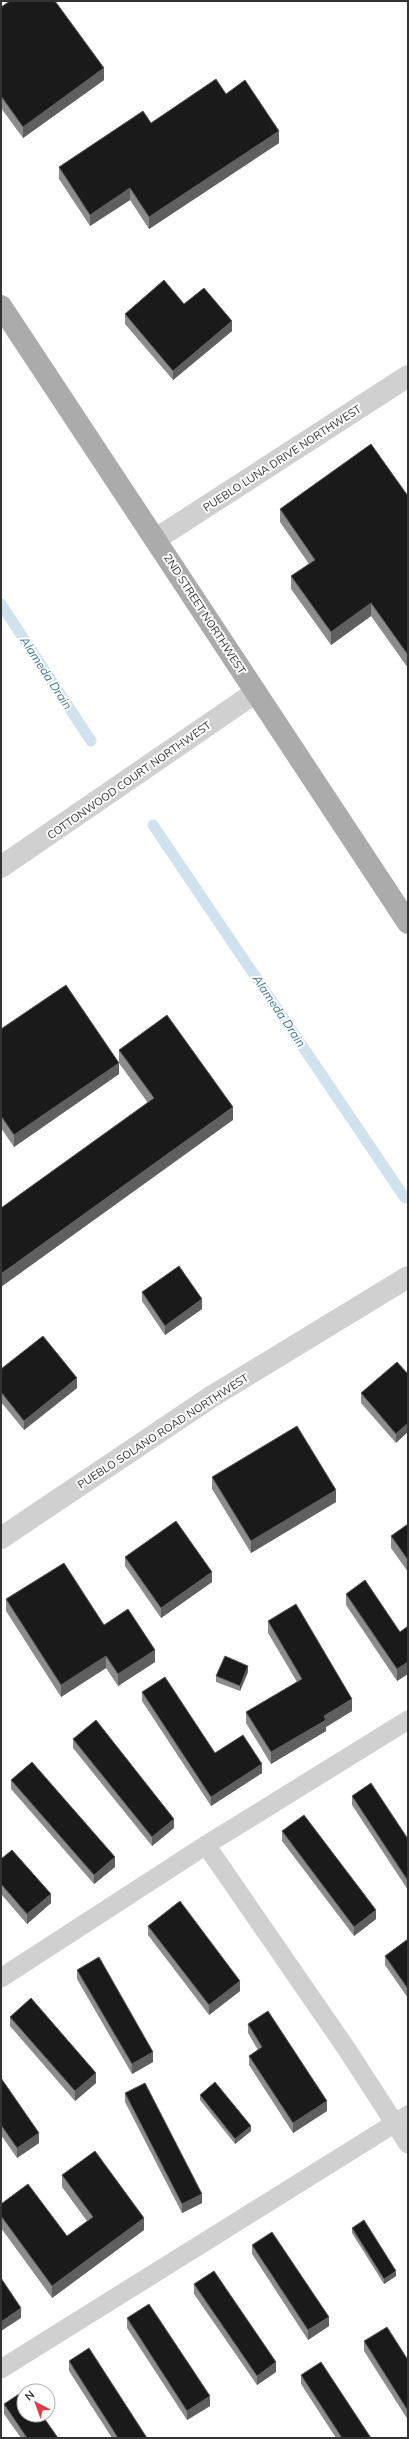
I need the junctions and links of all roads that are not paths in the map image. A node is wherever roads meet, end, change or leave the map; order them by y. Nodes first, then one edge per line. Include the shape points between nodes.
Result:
1 (1, 306) edge
2 (408, 376) edge
3 (156, 540) junction
4 (256, 692) junction
5 (1, 867) edge
6 (408, 923) edge
7 (408, 1277) edge
8 (1, 1538) edge
9 (408, 1720) edge
10 (206, 1845) junction
11 (1, 1978) edge
12 (401, 2119) edge
13 (408, 2144) edge
14 (1, 2369) edge

1 - 3 main road, 2ND STREET NORTHWEST
2 - 3 street, PUEBLO LUNA DRIVE NORTHWEST
3 - 4 main road, 2ND STREET NORTHWEST
4 - 5 street, COTTONWOOD COURT NORTHWEST
4 - 6 main road, 2ND STREET NORTHWEST
7 - 8 street, PUEBLO SOLANO ROAD NORTHWEST via 211,1397
9 - 10 lane
10 - 11 lane
10 - 12 lane via 348,2051
12 - 13 lane
12 - 14 lane

